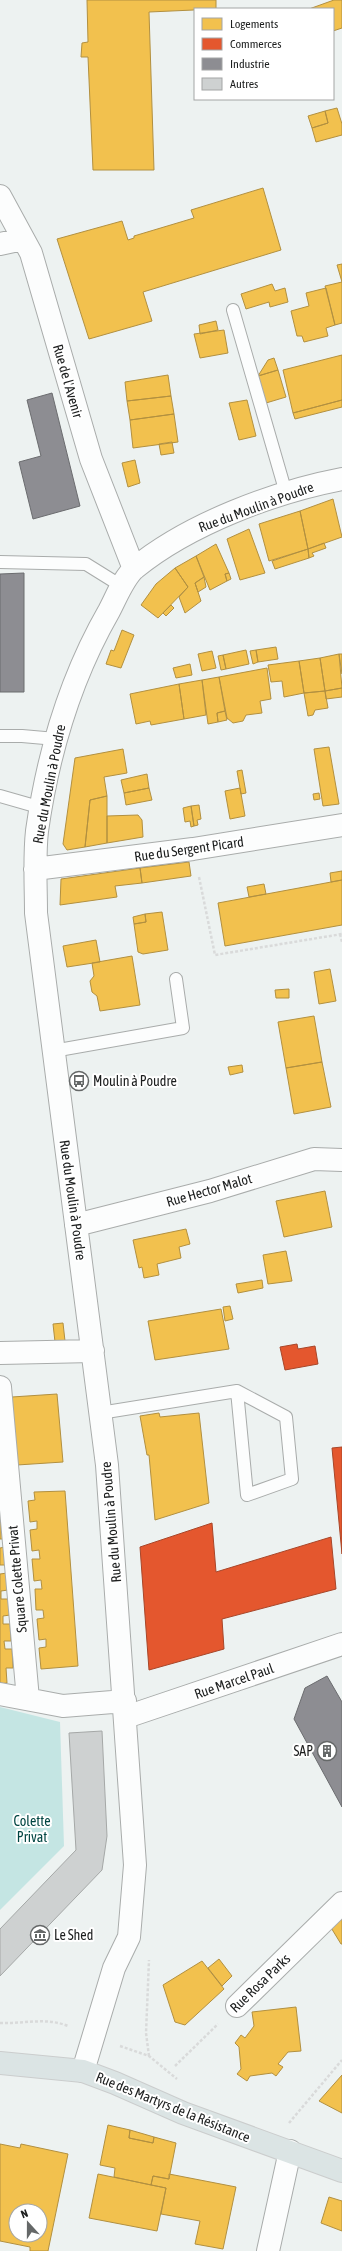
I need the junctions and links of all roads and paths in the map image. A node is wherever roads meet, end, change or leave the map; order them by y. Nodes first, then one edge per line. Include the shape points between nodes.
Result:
1 (0, 196) edge
2 (23, 239) junction
3 (0, 244) edge
4 (233, 310) dead end
5 (342, 479) edge
6 (286, 493) junction
7 (0, 562) edge
8 (134, 568) junction
9 (123, 586) junction
10 (0, 736) edge
11 (56, 739) junction
12 (0, 796) edge
13 (42, 808) junction
14 (342, 825) edge
15 (193, 849) junction
16 (35, 869) junction
17 (341, 934) edge
18 (342, 942) edge
19 (176, 979) dead end
20 (53, 1051) junction
21 (342, 1160) edge
22 (76, 1225) junction
23 (93, 1351) junction
24 (0, 1353) edge
25 (0, 1387) edge
26 (237, 1390) junction
27 (100, 1413) junction
28 (342, 1644) edge
29 (0, 1694) edge
30 (28, 1699) junction
31 (125, 1709) junction
32 (342, 1904) edge
33 (129, 1938) junction
34 (237, 2006) joint
35 (0, 2023) edge
36 (62, 2024) dead end
37 (127, 2048) dead end
38 (149, 2056) junction
39 (342, 2060) edge
40 (0, 2063) edge
41 (175, 2066) dead end
42 (83, 2071) junction
43 (169, 2071) dead end
44 (285, 2128) dead end
45 (290, 2151) junction
46 (342, 2171) edge
47 (268, 2251) edge

1 - 2 street, Rue de l'Avenir
2 - 3 street
2 - 8 street, Rue de l'Avenir via 31,253 91,459
4 - 6 lane
5 - 6 street, Rue du Moulin à Poudre
6 - 8 street, Rue du Moulin à Poudre via 186,533
7 - 9 lane via 86,564
8 - 9 street, Rue du Moulin à Poudre
9 - 11 street, Rue du Moulin à Poudre via 90,644 67,698
10 - 11 lane
11 - 13 street, Rue du Moulin à Poudre
12 - 13 lane
13 - 16 street, Rue du Moulin à Poudre via 37,832
14 - 15 street, Rue du Sergent Picard
15 - 16 street, Rue du Sergent Picard
15 - 17 path via 215,955
16 - 20 street, Rue du Moulin à Poudre via 36,913
17 - 18 path
19 - 20 lane via 183,1028
20 - 22 street, Rue du Moulin à Poudre
21 - 22 street, Rue Hector Malot via 314,1159 210,1191
22 - 23 street, Rue du Moulin à Poudre
23 - 24 street
23 - 27 street, Rue du Moulin à Poudre
25 - 30 street, Square Colette Privat
26 - 26 lane via 239,1413 247,1495 292,1479 287,1425 286,1417
26 - 27 lane
27 - 31 street, Rue du Moulin à Poudre via 107,1465
28 - 31 street, Rue Marcel Paul
29 - 30 street
30 - 31 street via 64,1706
31 - 33 street, Rue du Moulin à Poudre via 135,1865
32 - 34 street, Rue Rosa Parks
33 - 38 path via 151,1961 146,2032
33 - 42 street, Rue du Moulin à Poudre via 114,1968
34 - 41 path, Rue Rosa Parks
35 - 36 path via 22,2024 42,2020
37 - 38 path
38 - 43 path
39 - 44 path
40 - 42 main road, Rue des Martyrs de la Résistance
42 - 45 main road, Rue des Martyrs de la Résistance via 115,2082 183,2113
45 - 46 main road, Rue des Martyrs de la Résistance
45 - 47 street

